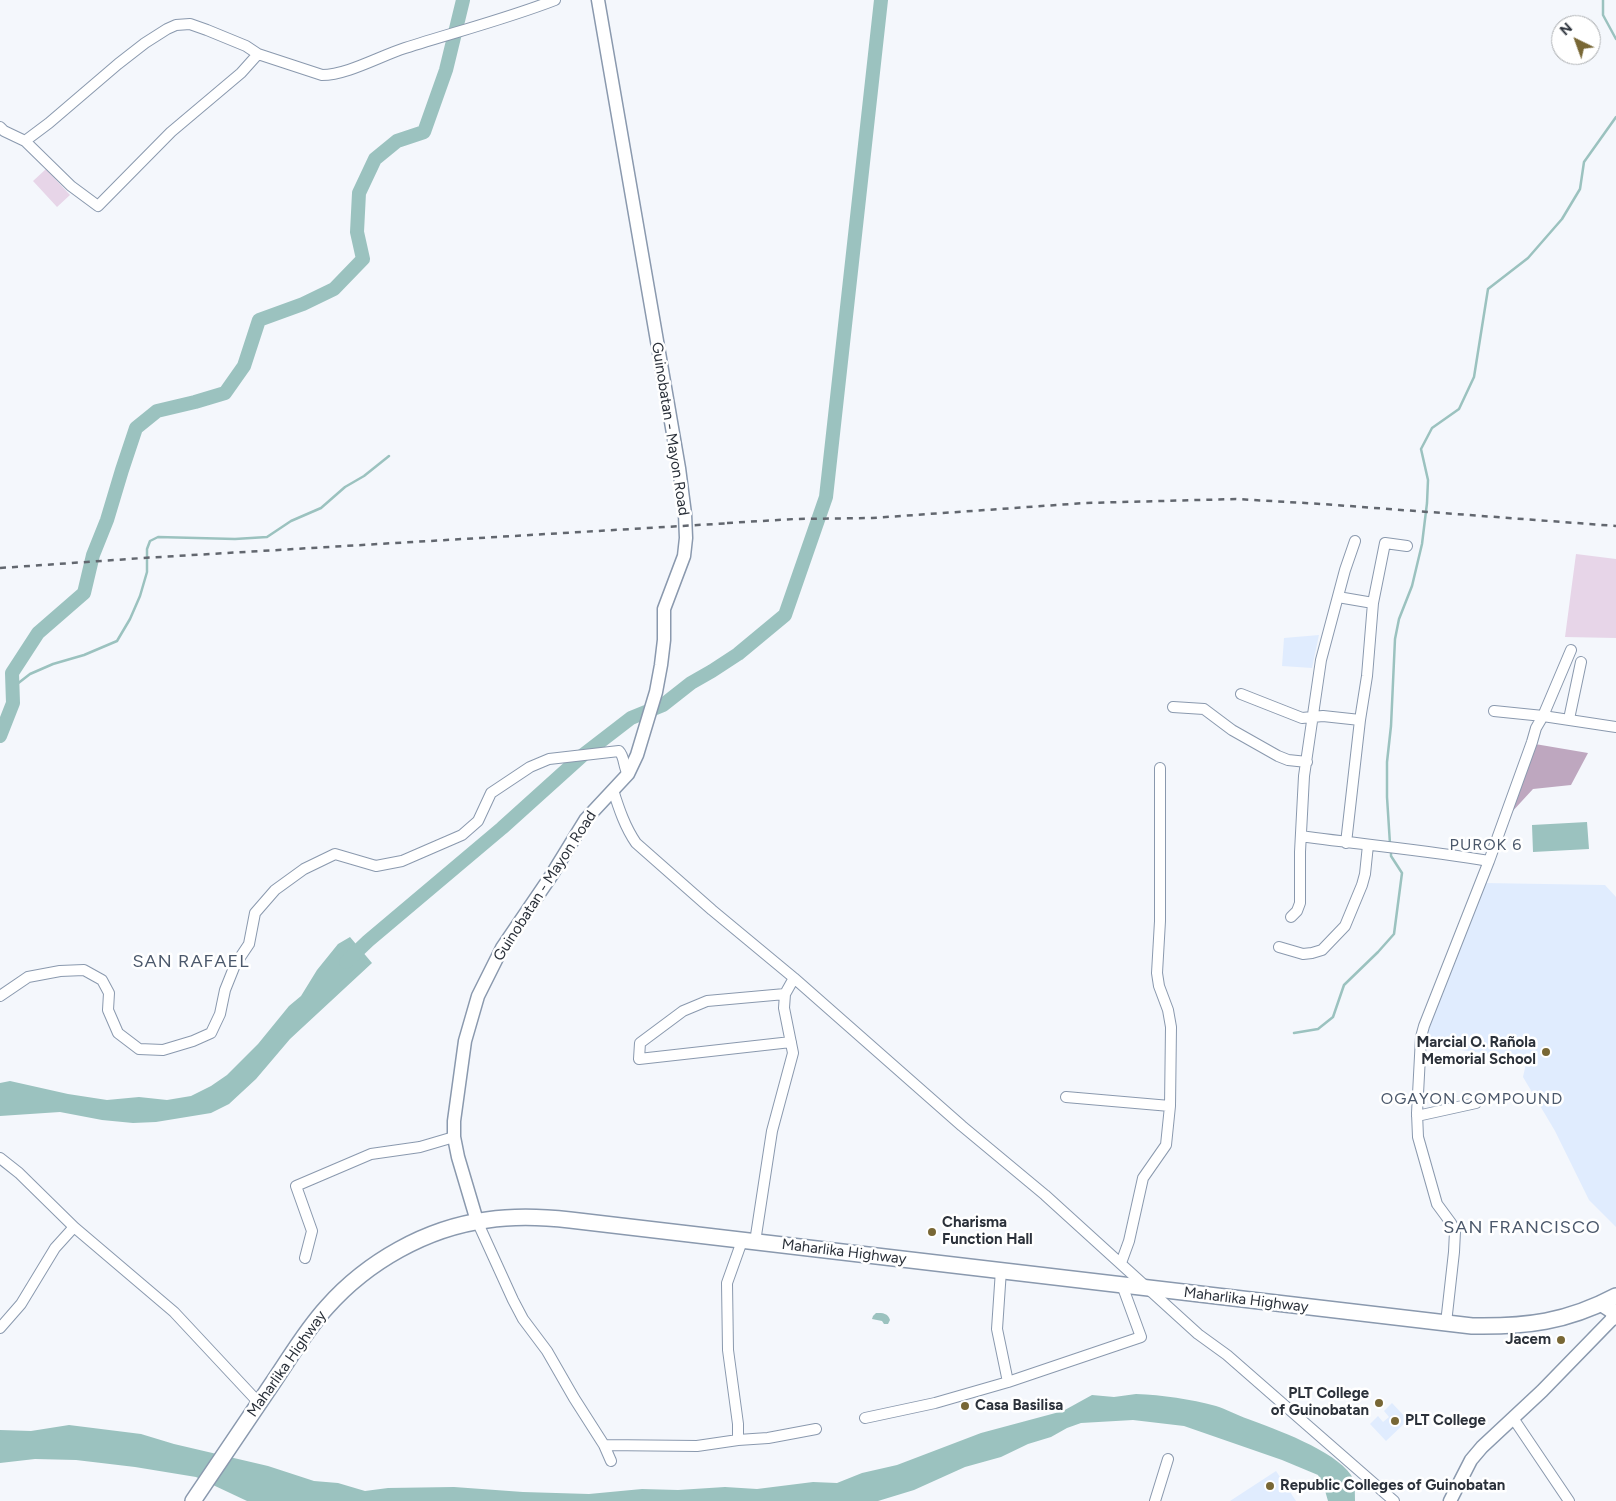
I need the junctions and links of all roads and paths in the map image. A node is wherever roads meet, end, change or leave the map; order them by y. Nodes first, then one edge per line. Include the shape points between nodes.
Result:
1 (555, 0) edge
2 (598, 0) edge
3 (258, 54) junction
4 (0, 127) edge
5 (25, 141) junction
6 (1355, 541) dead end
7 (1407, 546) dead end
8 (1338, 597) junction
9 (1373, 603) junction
10 (1571, 650) dead end
11 (1580, 662) dead end
12 (1240, 694) dead end
13 (1173, 707) dead end
14 (1494, 711) dead end
15 (1543, 716) junction
16 (1312, 718) junction
17 (1569, 719) junction
18 (1360, 720) junction
19 (1616, 727) edge
20 (1307, 762) junction
21 (1160, 768) dead end
22 (628, 774) junction
23 (613, 790) junction
24 (1301, 836) junction
25 (1346, 843) junction
26 (1368, 846) junction
27 (1489, 861) junction
28 (1291, 917) dead end
29 (1279, 947) dead end
30 (794, 978) junction
31 (785, 994) junction
32 (0, 996) edge
33 (791, 1042) junction
34 (1066, 1097) dead end
35 (1476, 1103) dead end
36 (1170, 1106) junction
37 (1417, 1116) junction
38 (454, 1137) junction
39 (0, 1158) edge
40 (477, 1221) junction
41 (74, 1227) junction
42 (749, 1241) junction
43 (305, 1258) dead end
44 (1120, 1263) junction
45 (1000, 1270) junction
46 (1122, 1285) junction
47 (1147, 1288) junction
48 (1609, 1300) edge
49 (1615, 1316) edge
50 (1446, 1323) junction
51 (0, 1328) edge
52 (1008, 1382) junction
53 (259, 1403) junction
54 (865, 1418) dead end
55 (1513, 1418) junction
56 (816, 1430) dead end
57 (738, 1440) junction
58 (604, 1445) junction
59 (1168, 1459) dead end
60 (611, 1461) dead end
61 (193, 1501) edge
62 (1156, 1501) edge
63 (1394, 1501) edge
64 (1450, 1501) edge
65 (1569, 1501) edge

1 - 3 street via 329,75
2 - 22 main road, Guinobatan - Mayon Road via 679,468 686,538 684,556 664,609 664,640 656,692
3 - 5 street via 207,30 190,24 176,25 145,43
3 - 5 street via 241,73 171,132 98,206 71,186
4 - 5 street
6 - 8 street
7 - 9 street via 1385,543
8 - 9 street
8 - 16 street via 1321,660
9 - 18 street
10 - 15 street
11 - 17 street
12 - 16 street via 1302,718
13 - 20 street via 1204,709 1232,730 1278,756
14 - 15 street
15 - 17 street
15 - 27 street
16 - 18 street
16 - 20 street
17 - 19 street
18 - 25 street
20 - 24 street
21 - 36 street via 1158,973 1171,1027
22 - 23 main road, Guinobatan - Mayon Road
22 - 32 street via 619,751 549,759 530,767 491,793 478,821 462,835 402,861 376,866 335,854 304,868 275,890 256,913 249,944 235,965 211,1033 193,1041 163,1050 139,1049 118,1033 108,1010 109,993 102,980 84,970 28,977
23 - 30 street via 625,825 636,843
23 - 38 main road, Guinobatan - Mayon Road via 586,819 502,948 478,996 465,1041
24 - 25 street
24 - 28 street via 1300,902
25 - 26 street
26 - 27 street
26 - 29 street via 1362,885 1345,926 1322,950 1303,954
27 - 37 street via 1424,1026
30 - 31 street
30 - 44 street
31 - 33 street via 784,1008
31 - 33 street via 707,1001 683,1011 640,1043 639,1059
33 - 42 street via 793,1053 772,1131
34 - 36 street
35 - 37 street
36 - 44 street via 1166,1145 1143,1178
37 - 50 street via 1418,1137 1437,1204 1455,1231
38 - 40 main road, Guinobatan - Mayon Road
38 - 43 street via 420,1147 371,1154 296,1186 312,1231
39 - 41 street
40 - 42 highway, Maharlika Highway via 550,1218
40 - 53 highway, Maharlika Highway via 415,1241 354,1281 312,1324
40 - 58 street via 513,1300
41 - 51 street via 55,1248 22,1304
41 - 53 street via 174,1312
42 - 45 highway, Maharlika Highway
42 - 57 street via 727,1283 728,1350
44 - 47 street
45 - 46 highway, Maharlika Highway
45 - 52 street via 997,1329
46 - 47 highway, Maharlika Highway
46 - 52 street via 1141,1338
47 - 50 highway, Maharlika Highway
47 - 63 street
48 - 49 highway
48 - 50 highway, Maharlika Highway via 1557,1320 1515,1326
49 - 55 main road
52 - 54 street via 935,1403
53 - 61 highway, Maharlika Highway
55 - 64 main road via 1471,1460
55 - 65 street
56 - 57 street
57 - 58 street via 697,1446
58 - 60 street
59 - 62 street

